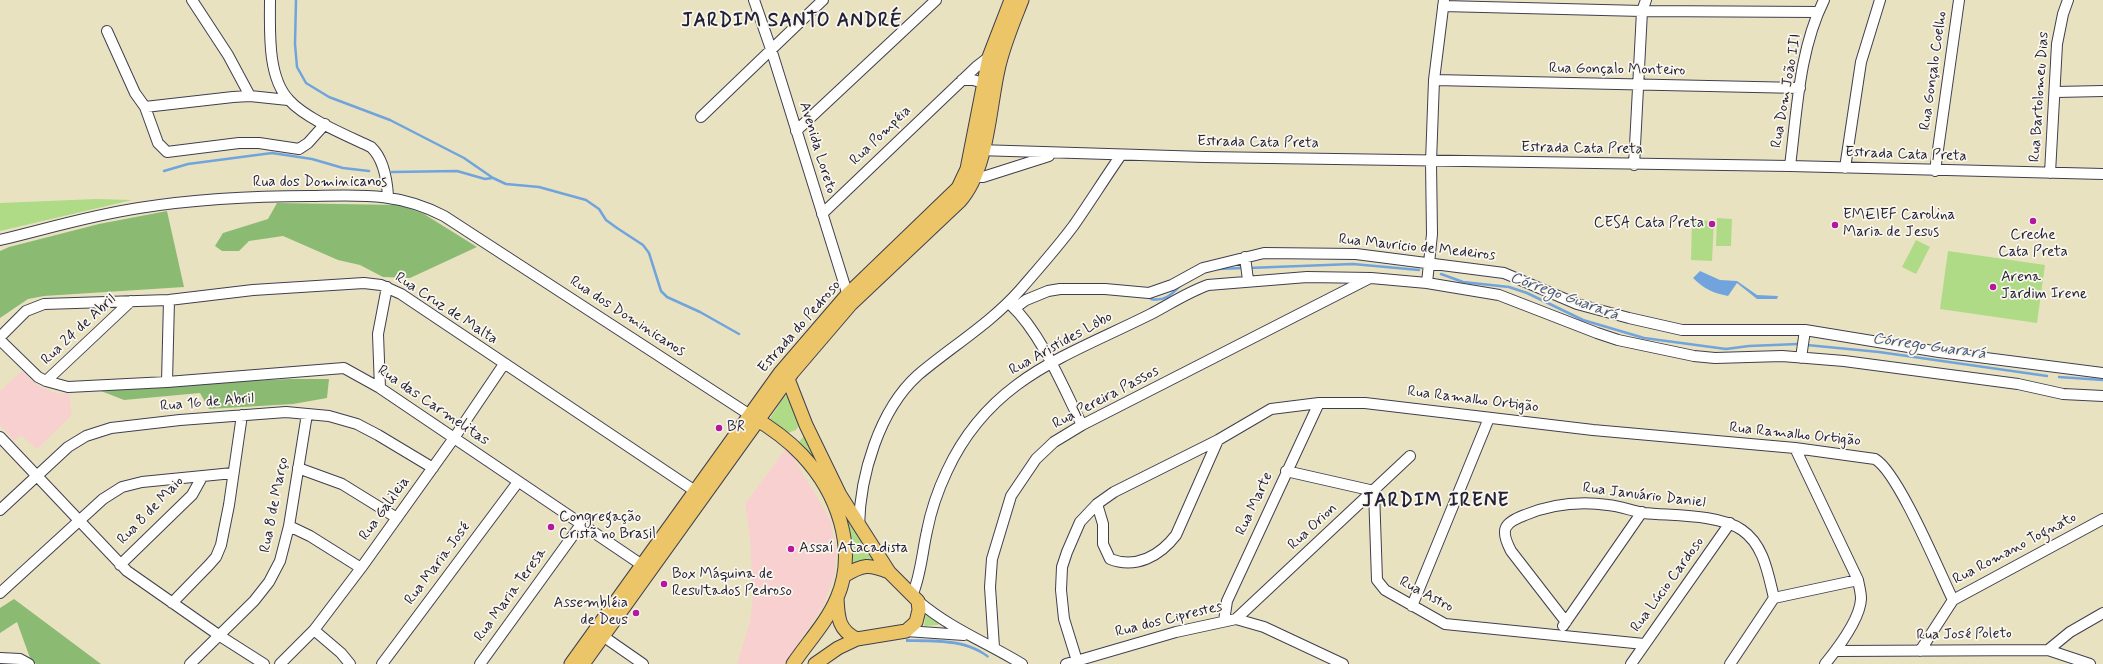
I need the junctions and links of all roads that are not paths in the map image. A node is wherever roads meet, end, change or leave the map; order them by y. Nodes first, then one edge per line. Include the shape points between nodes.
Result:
1 (192, 0) edge
2 (270, 0) edge
3 (754, 0) edge
4 (823, 0) edge
5 (936, 0) edge
6 (1011, 0) edge
7 (1022, 0) edge
8 (1646, 0) edge
9 (1824, 0) edge
10 (1880, 0) edge
11 (1959, 0) edge
12 (2068, 0) edge
13 (1443, 3) edge
14 (1642, 11) junction
15 (1818, 12) junction
16 (107, 31) dead end
17 (771, 49) junction
18 (995, 57) junction
19 (962, 80) junction
20 (1434, 80) junction
21 (989, 85) junction
22 (1640, 86) junction
23 (1800, 88) junction
24 (2103, 91) edge
25 (2056, 92) junction
26 (250, 96) junction
27 (288, 100) junction
28 (145, 107) junction
29 (701, 117) dead end
30 (325, 124) junction
31 (796, 131) junction
32 (976, 151) junction
33 (1014, 151) junction
34 (1061, 153) junction
35 (1121, 155) junction
36 (1431, 162) junction
37 (1634, 165) junction
38 (1790, 166) junction
39 (1845, 168) junction
40 (1009, 169) junction
41 (1935, 171) junction
42 (971, 173) junction
43 (2050, 173) junction
44 (2103, 174) edge
45 (388, 196) junction
46 (822, 214) junction
47 (0, 240) edge
48 (1245, 257) junction
49 (1429, 262) junction
50 (1334, 277) junction
51 (1371, 278) junction
52 (1248, 280) junction
53 (1427, 283) junction
54 (387, 287) junction
55 (1338, 294) junction
56 (169, 300) junction
57 (849, 300) junction
58 (131, 301) junction
59 (1012, 305) junction
60 (1805, 330) junction
61 (0, 338) edge
62 (1801, 358) junction
63 (1051, 363) junction
64 (504, 364) junction
65 (2103, 373) edge
66 (784, 376) junction
67 (46, 381) junction
68 (167, 382) junction
69 (380, 388) junction
70 (2103, 396) edge
71 (1319, 403) junction
72 (307, 414) junction
73 (242, 415) junction
74 (754, 417) junction
75 (1488, 418) junction
76 (806, 425) junction
77 (1082, 425) junction
78 (783, 436) junction
79 (0, 437) edge
80 (454, 438) junction
81 (1218, 440) junction
82 (1795, 448) junction
83 (1410, 456) dead end
84 (298, 468) junction
85 (433, 468) junction
86 (1286, 471) junction
87 (233, 473) junction
88 (37, 476) junction
89 (202, 477) junction
90 (518, 482) junction
91 (1374, 491) junction
92 (699, 494) junction
93 (1097, 504) junction
94 (0, 510) edge
95 (1642, 512) junction
96 (397, 518) junction
97 (2103, 519) edge
98 (79, 521) junction
99 (1730, 523) junction
100 (582, 524) junction
101 (289, 526) junction
102 (859, 527) junction
103 (120, 565) junction
104 (361, 568) junction
105 (646, 568) junction
106 (889, 572) junction
107 (844, 576) junction
108 (1858, 580) junction
109 (0, 593) edge
110 (837, 598) junction
111 (1774, 598) junction
112 (915, 599) junction
113 (1953, 600) junction
114 (172, 603) junction
115 (1412, 606) junction
116 (2103, 613) edge
117 (1236, 619) junction
118 (1224, 621) junction
119 (1566, 622) junction
120 (314, 630) junction
121 (906, 631) junction
122 (598, 633) junction
123 (1557, 634) junction
124 (966, 635) junction
125 (220, 636) junction
126 (857, 639) junction
127 (1644, 644) junction
128 (994, 647) junction
129 (2048, 650) junction
130 (1836, 651) junction
131 (1920, 651) junction
132 (0, 658) edge
133 (1077, 661) junction
134 (30, 664) edge
135 (190, 664) edge
136 (264, 664) edge
137 (280, 664) edge
138 (350, 664) edge
139 (382, 664) edge
140 (480, 664) edge
141 (570, 664) edge
142 (582, 664) edge
143 (643, 664) edge
144 (793, 664) edge
145 (815, 664) edge
146 (1022, 664) edge
147 (1066, 664) edge
148 (1343, 664) edge
149 (1630, 664) edge
150 (1730, 664) edge
151 (1825, 664) edge
152 (2090, 664) edge

1 - 26 street via 228,55
2 - 27 street via 270,42 274,67
3 - 17 street, Avenida Loreto
4 - 17 street
5 - 31 street
6 - 18 main road, Estrada do Pedroso
7 - 18 main road, Estrada do Pedroso
8 - 14 street
9 - 15 street, Rua Dom João III
10 - 39 street via 1861,62
11 - 41 street, Rua Gonçalo Coelho
12 - 25 street, Rua Bartolomeu Dias via 2062,14 2057,44
13 - 14 street
13 - 20 street
14 - 15 street
14 - 22 street
15 - 23 street, Rua Dom João III via 1808,44
16 - 28 street via 132,87
17 - 29 street
17 - 31 street, Avenida Loreto
18 - 19 street, Rua Pompéia
18 - 21 main road, Estrada do Pedroso
19 - 21 street via 973,80
19 - 46 street, Rua Pompéia
20 - 22 street, Rua Gonçalo Monteiro
20 - 36 street
21 - 32 main road, Estrada do Pedroso
22 - 23 street, Rua Gonçalo Monteiro
22 - 37 street
23 - 38 street, Rua Dom João III
24 - 25 street
25 - 43 street, Rua Bartolomeu Dias
26 - 27 street
26 - 28 street
27 - 30 street
28 - 30 street via 158,143 164,151 171,153 238,143 259,143 299,149
30 - 45 street via 371,147 377,153
31 - 46 street, Avenida Loreto
32 - 33 street, Estrada Cata Preta
32 - 42 main road, Estrada do Pedroso
33 - 34 street, Estrada Cata Preta
33 - 40 street via 1016,159
34 - 35 street, Estrada Cata Preta
34 - 40 street, Estrada Cata Preta
35 - 36 street, Estrada Cata Preta
35 - 59 street via 1073,226
36 - 37 street, Estrada Cata Preta
36 - 49 street via 1432,234
37 - 38 street, Estrada Cata Preta
38 - 39 street, Estrada Cata Preta
39 - 41 street, Estrada Cata Preta
40 - 42 street, Estrada Cata Preta via 987,176
41 - 43 street, Estrada Cata Preta
42 - 57 main road, Estrada do Pedroso
43 - 44 street, Estrada Cata Preta
45 - 47 street, Rua dos Dominicanos via 283,196 151,206
45 - 74 street, Rua dos Dominicanos via 444,216
46 - 57 street, Avenida Loreto
48 - 49 street, Rua Mauricio de Medeiros via 1264,254 1356,254
48 - 52 street
48 - 59 street, Rua Mauricio de Medeiros via 1203,268 1172,285 1149,293 1105,289 1060,289
49 - 53 street
49 - 60 street, Rua Mauricio de Medeiros via 1504,274 1582,306 1682,330
50 - 51 street, Rua Aristídes Lôbo
50 - 52 street, Rua Aristídes Lôbo
50 - 55 street via 1340,284
51 - 53 street, Rua Aristídes Lôbo
51 - 55 street, Rua Pereira Passos
52 - 63 street, Rua Aristídes Lôbo via 1195,289 1151,314
53 - 62 street, Rua Aristídes Lôbo via 1499,295 1597,333 1686,355 1715,358
54 - 56 street, Rua Cruz de Malta via 374,283 346,283
54 - 64 street, Rua Cruz de Malta
54 - 69 street via 378,334
55 - 77 street, Rua Pereira Passos
56 - 58 street, Rua Cruz de Malta
56 - 68 street
57 - 66 main road, Estrada do Pedroso
58 - 61 street, Rua Cruz de Malta via 44,304 26,311
58 - 67 street, Rua 24 de Abril
59 - 63 street via 1024,317
59 - 102 street via 918,376 902,393 879,434 870,458 859,502
60 - 62 street
60 - 65 street, Rua Mauricio de Medeiros via 1939,352
61 - 67 street via 31,370
62 - 70 street, Rua Aristídes Lôbo via 1844,361 2018,384 2063,394
63 - 77 street
63 - 112 street, Rua Aristídes Lôbo via 1006,392 989,407 960,447 934,502 926,532
64 - 80 street, Rua Galileia
64 - 92 street, Rua Cruz de Malta
66 - 74 main road, Estrada do Pedroso
66 - 76 main road
67 - 68 street, Rua das Carmelitas via 76,387
68 - 69 street, Rua das Carmelitas via 344,368
69 - 80 street, Rua das Carmelitas
71 - 75 street, Rua Ramalho Ortigão via 1364,403
71 - 81 street, Rua Ramalho Ortigão via 1271,410
71 - 86 street, Rua Marte
72 - 73 street, Rua 16 de Abril via 286,412
72 - 84 street, Rua 8 de Março
72 - 85 street, Rua 16 de Abril via 329,416 357,424
73 - 87 street
73 - 88 street, Rua 16 de Abril via 98,431 76,441
74 - 78 main road
74 - 92 main road, Estrada do Pedroso
75 - 82 street, Rua Ramalho Ortigão
75 - 115 street
76 - 78 main road via 797,434
76 - 102 main road via 828,473
77 - 128 street, Rua Pereira Passos via 1054,442 1036,459 1011,496 992,559 990,601
78 - 107 main road via 808,462 835,506 845,537
79 - 88 street
80 - 85 street, Rua Galileia
80 - 90 street, Rua das Carmelitas
81 - 93 street, Rua Ramalho Ortigão via 1114,492
81 - 93 street via 1176,535 1157,555 1127,563 1110,559 1103,544 1103,524
82 - 108 street
82 - 113 street, Rua Ramalho Ortigão via 1875,459 1881,463 1901,492
83 - 91 street, Rua Orion
84 - 96 street via 342,484
84 - 101 street, Rua 8 de Março
85 - 96 street, Rua Galileia
86 - 91 street
86 - 118 street, Rua Marte via 1227,601
87 - 89 street
87 - 114 street via 225,529 216,556
88 - 94 street, Rua 16 de Abril
88 - 98 street
89 - 98 street via 122,486
89 - 103 street, Rua 8 de Maio via 192,495
90 - 100 street, Rua das Carmelitas
90 - 139 street, Rua Maria José
91 - 115 street, Rua Astro via 1377,580 1385,590
91 - 117 street, Rua Orion
92 - 105 main road, Estrada do Pedroso
93 - 133 street, Rua Ramalho Ortigão via 1084,516 1074,531 1062,567 1062,609
95 - 99 street, Rua Januário Daniel
95 - 119 street
95 - 119 street, Rua Januário Daniel via 1609,505 1576,503 1546,506 1512,520 1507,525 1504,538 1511,551
96 - 104 street, Rua Galileia
97 - 113 street, Rua Romano Tognato
98 - 103 street
98 - 109 street
99 - 111 street, Rua Januário Daniel via 1742,530 1758,547
99 - 127 street, Rua Lúcio Cardoso via 1683,593
100 - 105 street, Rua das Carmelitas
100 - 140 street, Rua Maria Teresa
101 - 104 street
101 - 125 street, Rua 8 de Março via 280,561 269,582
102 - 106 main road
103 - 114 street
104 - 120 street, Rua Galileia
105 - 122 main road, Estrada do Pedroso
106 - 107 main road via 864,566
106 - 112 main road
107 - 110 main road
108 - 111 street
108 - 130 street via 1861,599 1859,607
110 - 126 main road via 840,626 847,634
110 - 144 main road
111 - 150 street
112 - 121 main road via 918,618
112 - 124 street
113 - 131 street, Rua Romano Tognato
114 - 125 street
115 - 123 street, Rua Astro via 1445,624 1477,629
116 - 129 street via 2070,632
117 - 118 street, Rua dos Ciprestes
117 - 148 street, Rua dos Ciprestes via 1264,627
118 - 133 street, Rua dos Ciprestes
119 - 123 street
120 - 137 street, Rua Galileia
120 - 138 street
121 - 124 street
121 - 126 main road
122 - 141 main road, Estrada do Pedroso
122 - 142 main road, Estrada do Pedroso
122 - 143 street
123 - 127 street, Rua Astro
124 - 128 street
125 - 135 street, Rua 8 de Março
125 - 136 street
126 - 145 main road
127 - 149 street, Rua Lúcio Cardoso
128 - 146 street
129 - 131 street, Rua José Poleto
129 - 152 street, Rua José Poleto
130 - 131 street, Rua José Poleto
130 - 151 street
132 - 134 street via 20,659
133 - 147 street, Rua dos Ciprestes

